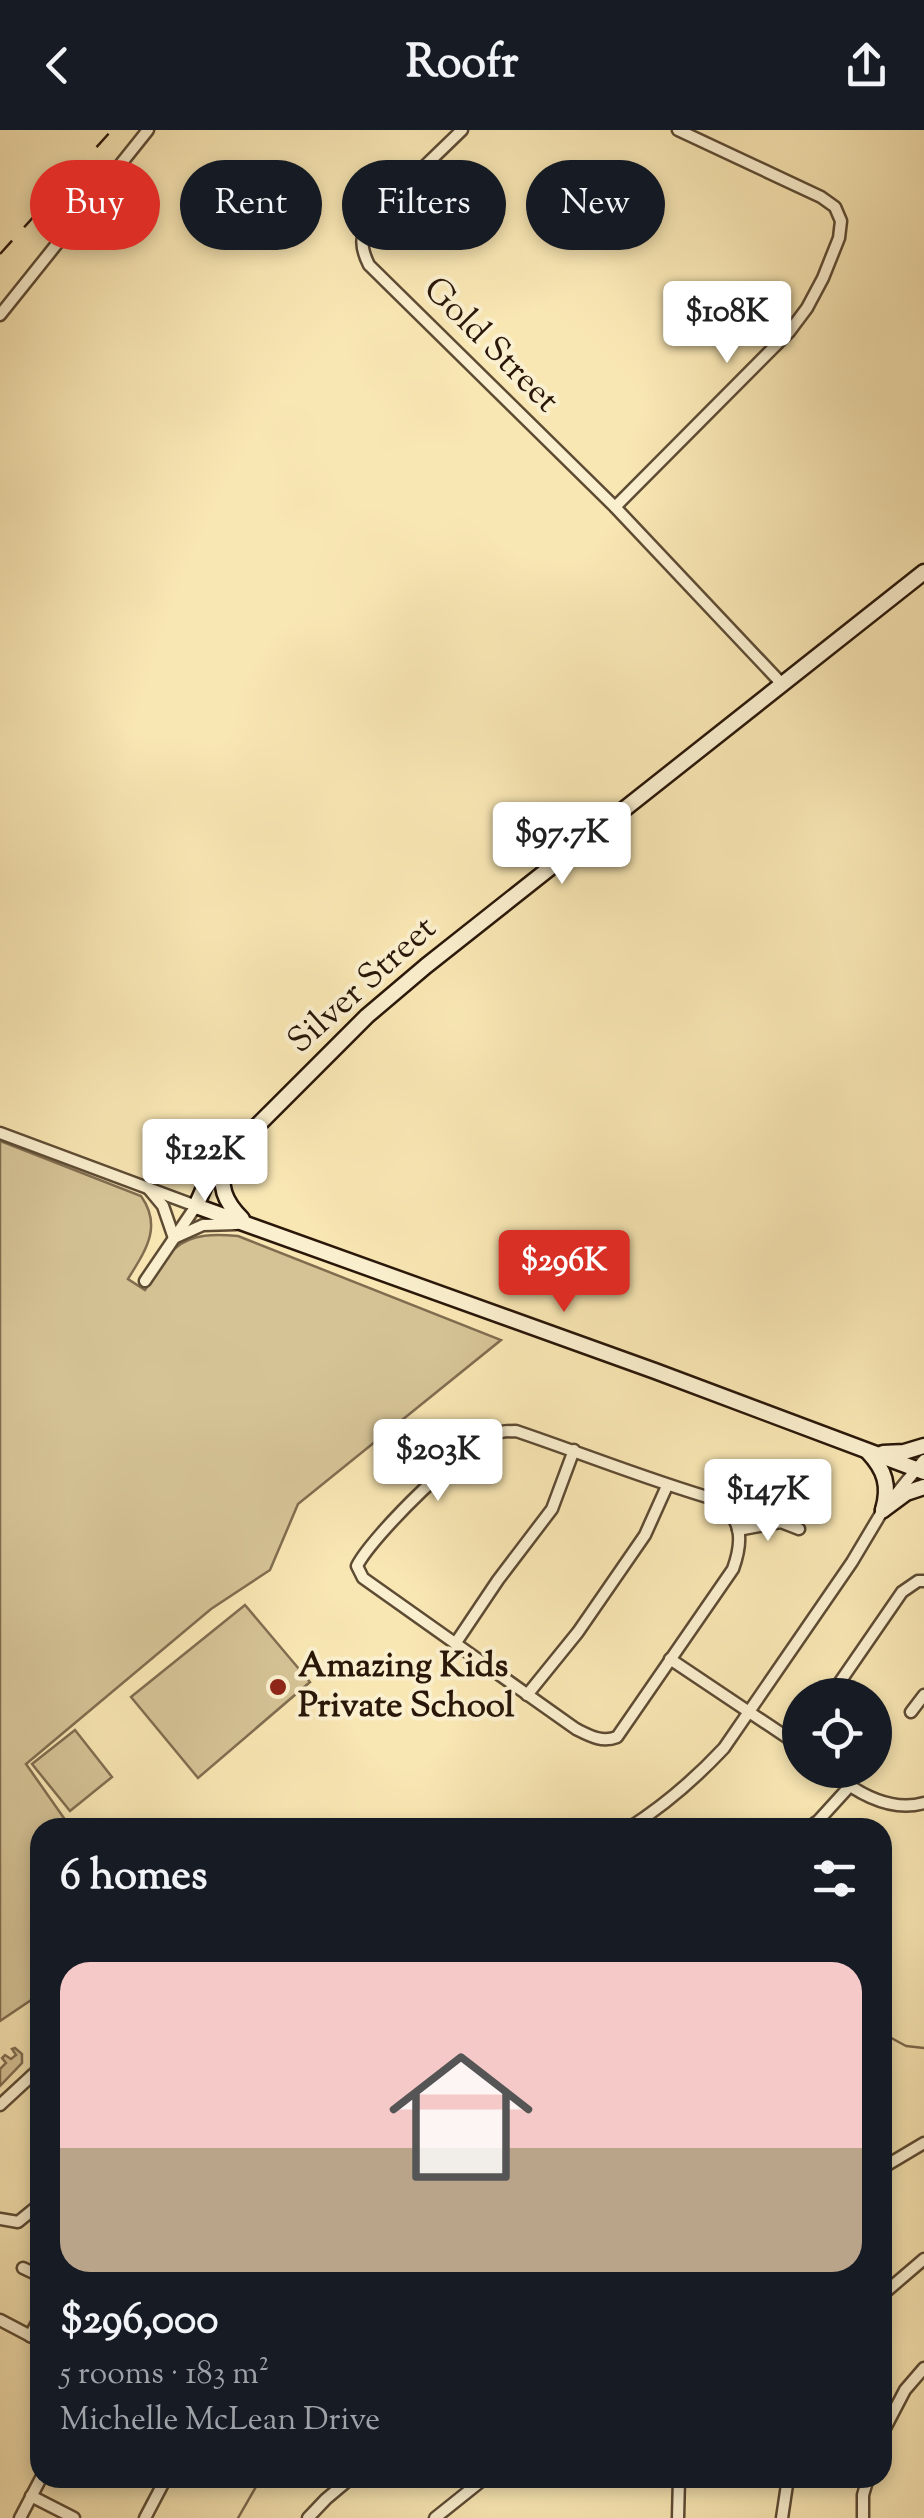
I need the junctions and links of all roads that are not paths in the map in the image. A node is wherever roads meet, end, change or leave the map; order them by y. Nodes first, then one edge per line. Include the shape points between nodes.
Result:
1 (148, 130) edge
2 (462, 130) edge
3 (678, 130) edge
4 (0, 315) edge
5 (614, 508) junction
6 (924, 572) edge
7 (782, 684) junction
8 (0, 1133) edge
9 (229, 1158) junction
10 (146, 1186) junction
11 (196, 1206) junction
12 (247, 1224) junction
13 (174, 1238) junction
14 (144, 1281) dead end
15 (924, 1446) edge
16 (574, 1450) junction
17 (867, 1452) junction
18 (921, 1467) edge
19 (667, 1486) junction
20 (924, 1487) edge
21 (883, 1510) junction
22 (800, 1529) dead end
23 (738, 1530) junction
24 (924, 1582) edge
25 (455, 1644) junction
26 (670, 1659) junction
27 (843, 1678) edge
28 (924, 1694) edge
29 (528, 1695) junction
30 (750, 1710) junction
31 (911, 1712) dead end
32 (782, 1732) edge
33 (846, 1788) edge
34 (852, 1788) edge
35 (924, 1803) edge
36 (644, 1818) edge
37 (821, 1818) edge
38 (30, 2077) edge
39 (0, 2105) edge
40 (924, 2143) edge
41 (892, 2162) edge
42 (30, 2212) edge
43 (0, 2219) edge
44 (924, 2259) edge
45 (23, 2268) dead end
46 (30, 2271) edge
47 (892, 2286) edge
48 (0, 2320) edge
49 (30, 2335) edge
50 (924, 2368) edge
51 (892, 2413) edge
52 (36, 2488) edge
53 (161, 2488) edge
54 (339, 2488) edge
55 (472, 2488) edge
56 (679, 2488) edge
57 (786, 2488) edge
58 (866, 2488) edge
59 (32, 2496) junction
60 (20, 2518) edge
61 (74, 2518) edge
62 (145, 2518) edge
63 (308, 2518) edge
64 (435, 2518) edge
65 (678, 2518) edge
66 (782, 2518) edge
67 (863, 2518) edge

1 - 4 street
2 - 5 street, Gold Street via 370,220 361,249 368,264
3 - 5 street via 821,197 841,221 824,278 798,321
5 - 7 street, Gold Street
6 - 7 street, Silver Street
7 - 9 street, Silver Street via 426,966
8 - 10 street
9 - 11 street, Silver Street via 207,1181
9 - 12 street via 222,1186
10 - 11 street
10 - 13 street via 164,1206
11 - 12 street
11 - 13 street
12 - 13 street via 203,1224
12 - 17 street
13 - 14 street
15 - 17 street
16 - 19 street
16 - 25 street via 552,1509
16 - 25 street via 516,1431 488,1438 426,1488 361,1558 363,1578
17 - 18 street
17 - 21 street via 884,1474
18 - 21 street
19 - 23 street via 717,1500
19 - 29 street via 645,1535
20 - 21 street
21 - 30 street
22 - 23 street via 781,1522
23 - 26 street via 733,1569
24 - 27 street via 902,1592
25 - 29 street
26 - 29 street via 608,1740 576,1729
26 - 30 street
28 - 31 street
30 - 32 street
30 - 36 street via 700,1773
33 - 37 street
34 - 35 street via 893,1806
38 - 39 street
40 - 41 street
42 - 43 street via 18,2222
44 - 47 street
45 - 46 street
48 - 49 street
50 - 51 street
52 - 59 street
53 - 62 street
54 - 63 street
55 - 64 street
56 - 65 street
57 - 66 street
58 - 67 street
59 - 60 street
59 - 61 street

